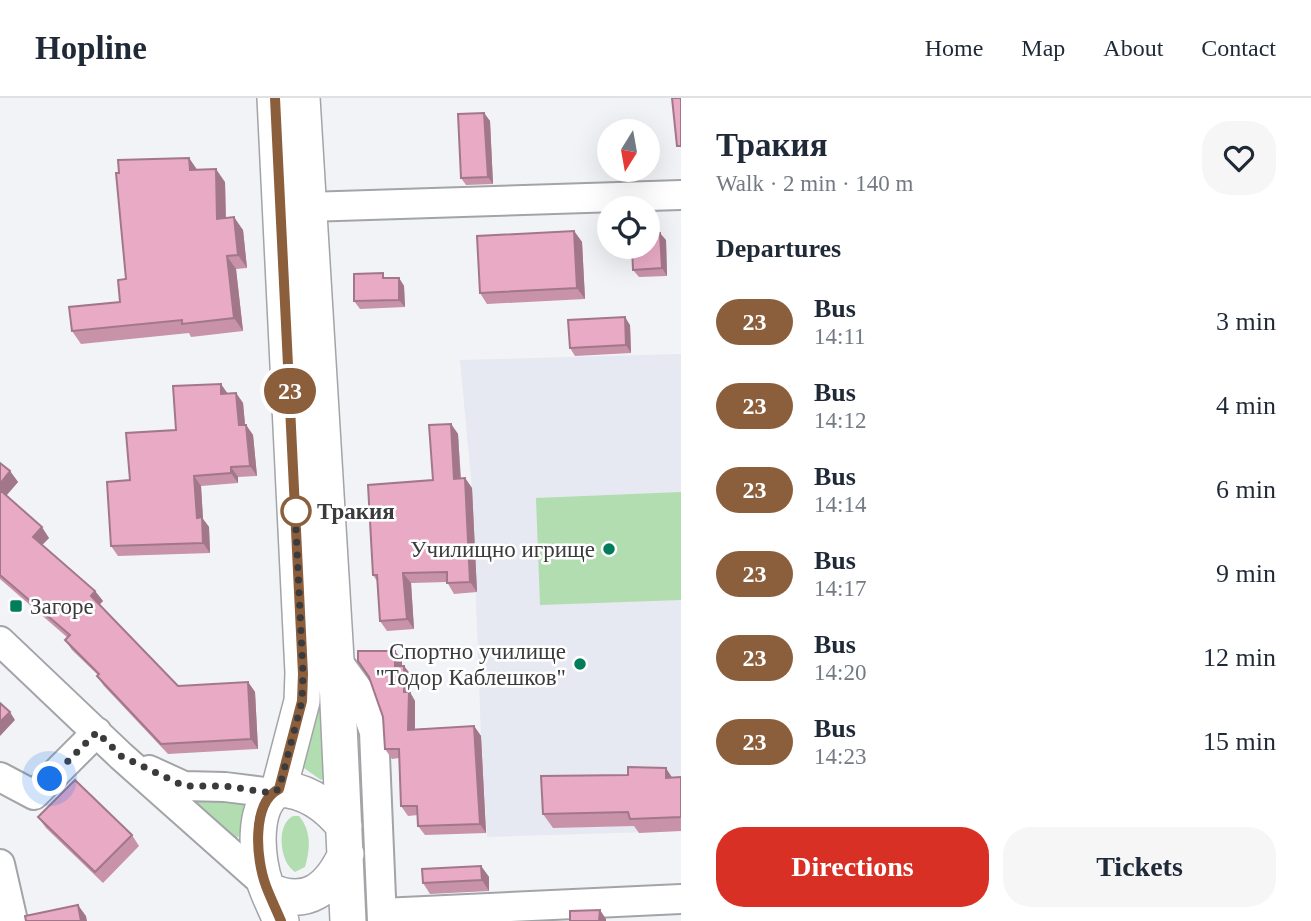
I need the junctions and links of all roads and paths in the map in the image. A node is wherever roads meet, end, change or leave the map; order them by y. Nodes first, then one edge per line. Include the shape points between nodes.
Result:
1 (275, 98) edge
2 (302, 98) edge
3 (681, 195) edge
4 (307, 207) junction
5 (0, 641) edge
6 (336, 659) junction
7 (97, 732) junction
8 (121, 756) junction
9 (0, 777) edge
10 (276, 791) junction
11 (345, 840) junction
12 (0, 864) edge
13 (271, 898) edge
14 (681, 899) edge
15 (382, 917) edge
16 (13, 921) edge
17 (348, 921) edge

1 - 10 main road via 303,674 302,701
2 - 4 main road
3 - 4 street
4 - 6 main road
5 - 7 street
6 - 11 main road
6 - 15 street via 360,692 374,732
7 - 8 street
7 - 9 street via 34,795
8 - 10 street via 184,786
8 - 13 street
10 - 11 main road via 306,795 329,810
10 - 13 main road via 263,807 258,842
11 - 13 main road via 328,883 310,895
11 - 17 main road
12 - 16 street
14 - 15 street

